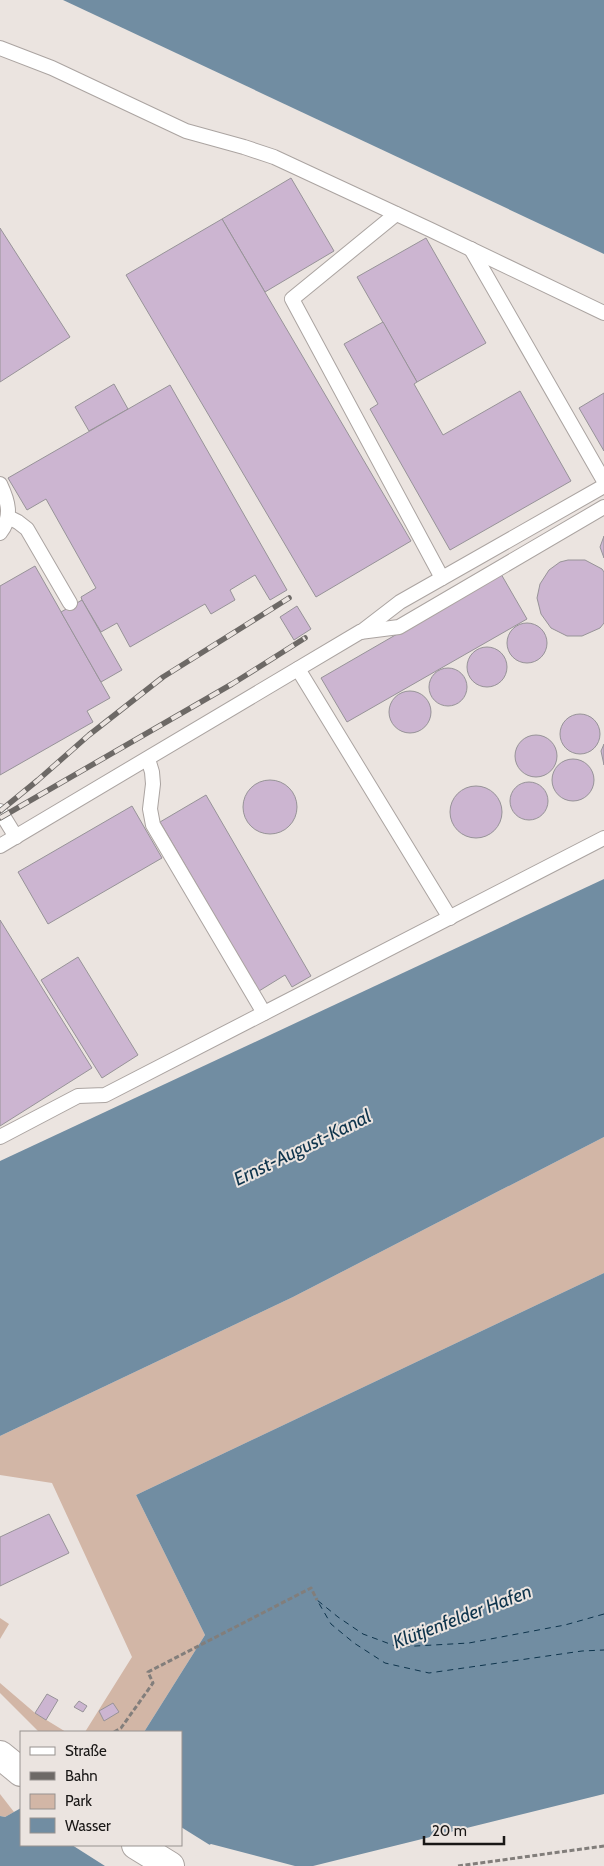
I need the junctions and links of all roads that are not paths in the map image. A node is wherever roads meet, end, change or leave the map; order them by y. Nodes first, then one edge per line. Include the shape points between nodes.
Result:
1 (0, 48) edge
2 (396, 214) junction
3 (471, 249) junction
4 (604, 313) edge
5 (604, 481) edge
6 (0, 484) edge
7 (604, 486) edge
8 (604, 508) edge
9 (8, 517) junction
10 (0, 532) edge
11 (442, 578) junction
12 (70, 603) dead end
13 (360, 632) junction
14 (298, 669) junction
15 (148, 759) junction
16 (0, 811) edge
17 (16, 837) junction
18 (604, 838) edge
19 (0, 846) edge
20 (450, 918) junction
21 (264, 1013) junction
22 (0, 1137) edge
23 (0, 1755) edge
24 (20, 1771) edge
25 (138, 1846) edge
26 (170, 1866) edge

1 - 2 lane via 61,72 186,131 274,157
2 - 3 lane
2 - 11 lane via 292,299
3 - 4 lane
3 - 5 lane
6 - 9 lane via 9,507
7 - 11 lane
8 - 13 lane via 399,627
9 - 10 lane
9 - 12 lane via 27,529
11 - 13 lane via 400,602
13 - 14 lane
14 - 15 lane
14 - 20 lane
15 - 17 lane
15 - 21 lane via 153,784 150,809 153,825
16 - 17 lane
17 - 19 lane
18 - 20 lane
20 - 21 lane
21 - 22 lane via 105,1095 78,1096
23 - 24 street
25 - 26 street

